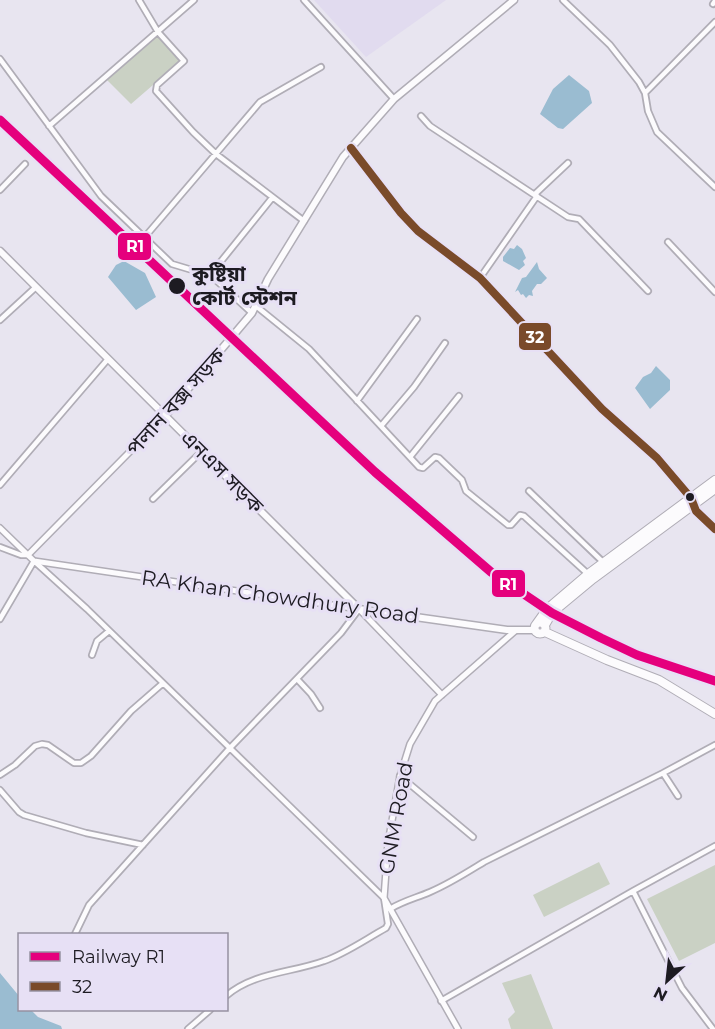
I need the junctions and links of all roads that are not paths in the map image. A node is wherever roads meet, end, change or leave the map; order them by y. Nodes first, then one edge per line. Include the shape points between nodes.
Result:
1 (139, 0) edge
2 (194, 0) edge
3 (304, 0) edge
4 (514, 0) edge
5 (563, 0) edge
6 (715, 22) edge
7 (158, 32) junction
8 (0, 59) edge
9 (321, 67) dead end
10 (645, 93) junction
11 (394, 99) junction
12 (421, 116) dead end
13 (49, 126) junction
14 (351, 148) junction
15 (216, 154) junction
16 (568, 163) dead end
17 (25, 164) dead end
18 (715, 188) edge
19 (0, 190) edge
20 (536, 195) junction
21 (272, 198) junction
22 (304, 221) junction
23 (144, 238) junction
24 (668, 242) dead end
25 (0, 251) edge
26 (210, 274) junction
27 (480, 278) junction
28 (36, 287) junction
29 (648, 291) dead end
30 (715, 292) edge
31 (256, 306) junction
32 (252, 313) junction
33 (417, 319) dead end
34 (0, 320) edge
35 (445, 343) dead end
36 (108, 359) junction
37 (459, 396) dead end
38 (357, 401) junction
39 (165, 416) junction
40 (381, 426) junction
41 (201, 452) junction
42 (410, 457) junction
43 (715, 480) edge
44 (0, 485) edge
45 (715, 489) edge
46 (529, 491) dead end
47 (153, 499) dead end
48 (692, 502) junction
49 (0, 528) edge
50 (715, 529) edge
51 (0, 547) edge
52 (628, 549) junction
53 (28, 555) junction
54 (34, 561) junction
55 (603, 562) junction
56 (588, 574) junction
57 (577, 588) junction
58 (358, 609) junction
59 (0, 619) edge
60 (540, 627) junction
61 (109, 631) junction
62 (515, 631) junction
63 (92, 655) dead end
64 (297, 679) junction
65 (162, 684) junction
66 (442, 694) junction
67 (320, 708) dead end
68 (715, 714) edge
69 (715, 745) edge
70 (229, 749) junction
71 (663, 774) junction
72 (0, 775) edge
73 (400, 776) junction
74 (0, 790) edge
75 (678, 796) dead end
76 (473, 837) dead end
77 (143, 846) junction
78 (715, 846) edge
79 (633, 891) junction
80 (384, 898) junction
81 (390, 909) junction
82 (75, 933) edge
83 (228, 994) edge
84 (441, 1001) junction
85 (209, 1011) edge
86 (188, 1029) edge
87 (458, 1029) edge
88 (713, 1029) edge

1 - 7 street
2 - 7 street
3 - 11 street
4 - 11 main road, পলান বক্স সড়ক
5 - 10 street via 610,45
6 - 10 street
7 - 13 street
7 - 15 street via 184,60 156,91
8 - 13 street
9 - 15 street via 260,102
10 - 18 street via 657,132
11 - 14 main road, পলান বক্স সড়ক
12 - 20 street via 430,126
13 - 23 street via 101,196
14 - 22 main road, পলান বক্স সড়ক
14 - 27 street via 418,231
15 - 21 street
15 - 23 street
16 - 20 street
17 - 19 street
20 - 27 street
20 - 29 street via 568,217 579,219
21 - 22 street
21 - 26 street
22 - 31 main road, পলান বক্স সড়ক
23 - 26 street via 172,264
24 - 30 street
25 - 28 main road, এনএস সড়ক
26 - 32 street
27 - 48 street via 602,409 657,458
28 - 34 street
28 - 36 main road, এনএস সড়ক
31 - 32 main road, পলান বক্স সড়ক
31 - 38 street via 309,349
32 - 39 main road, পলান বক্স সড়ক
33 - 38 street
35 - 40 street
36 - 39 main road, এনএস সড়ক
36 - 44 street
37 - 42 street
38 - 40 street
39 - 41 main road, এনএস সড়ক
39 - 53 street, পলান বক্স সড়ক
40 - 42 street
41 - 47 street
41 - 58 main road, এনএস সড়ক
42 - 56 street via 421,468 439,458 462,480 466,491 508,525 524,516
43 - 48 highway
45 - 48 highway
46 - 55 street
48 - 50 street
48 - 52 highway
49 - 53 street
51 - 53 street
52 - 55 highway
52 - 57 highway
53 - 54 street
54 - 58 street, RA Khan Chowdhury Road
54 - 59 street
54 - 61 street
55 - 56 highway
56 - 57 highway
57 - 60 highway
58 - 62 main road, RA Khan Chowdhury Road
58 - 64 street
58 - 66 street, এনএস সড়ক
60 - 62 main road, RA Khan Chowdhury Road
60 - 68 highway via 659,680
61 - 63 street via 97,641
61 - 65 street
62 - 66 street, GNM Road
64 - 67 street
64 - 70 street
65 - 70 street
65 - 72 street via 81,763 74,763 42,744
66 - 73 street, GNM Road via 410,744
69 - 71 street
70 - 77 street
70 - 80 street
71 - 75 street
71 - 81 street
73 - 76 street
73 - 80 street, GNM Road via 388,843
74 - 77 street via 24,815
77 - 82 street via 89,905
78 - 79 street
79 - 84 street
79 - 88 street via 682,988
80 - 81 street, GNM Road
80 - 83 street via 386,928 325,961 253,979
81 - 84 street, GNM Road
84 - 87 street, GNM Road
85 - 86 street

